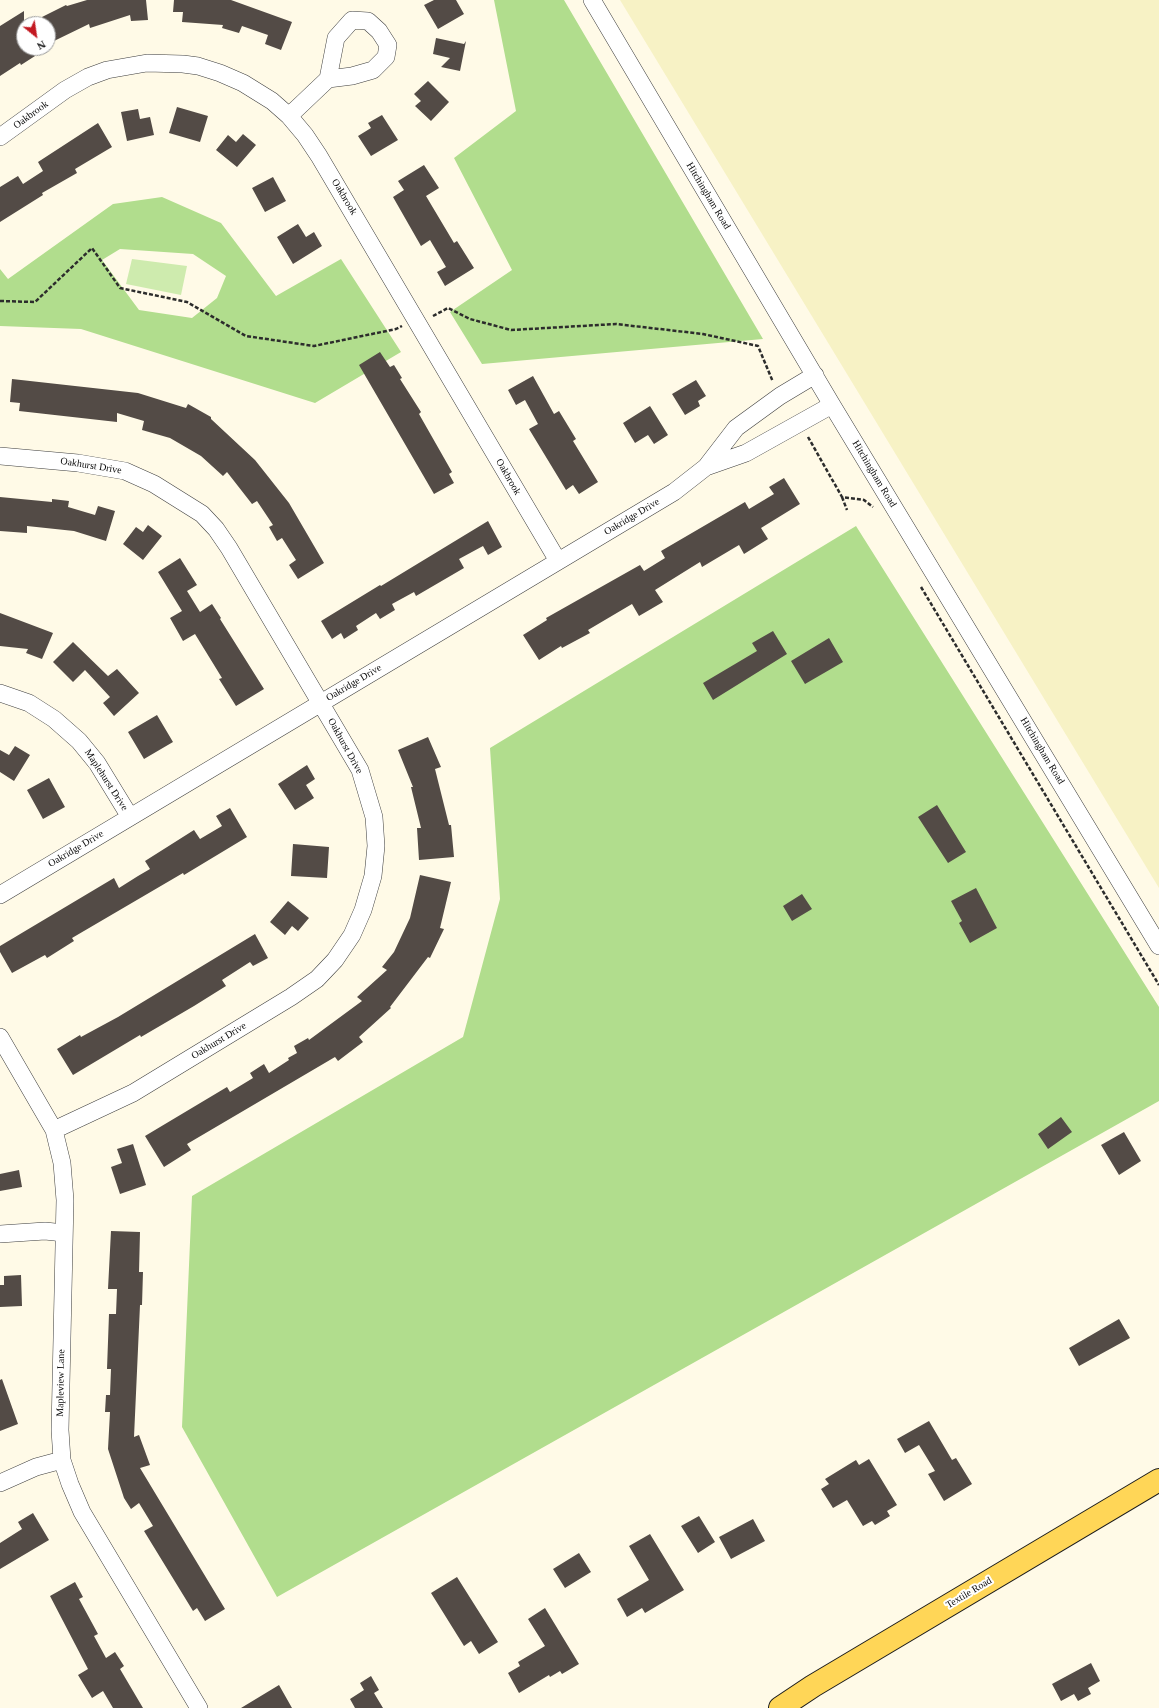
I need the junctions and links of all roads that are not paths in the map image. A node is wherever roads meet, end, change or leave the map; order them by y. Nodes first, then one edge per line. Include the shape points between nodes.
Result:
1 (592, 0) edge
2 (328, 79) dead end
3 (288, 116) junction
4 (0, 137) edge
5 (815, 375) junction
6 (832, 405) junction
7 (0, 456) edge
8 (706, 467) junction
9 (558, 561) junction
10 (0, 693) edge
11 (322, 703) junction
12 (130, 817) junction
13 (0, 895) edge
14 (1159, 946) edge
15 (0, 1037) edge
16 (54, 1130) junction
17 (64, 1233) junction
18 (0, 1234) edge
19 (62, 1460) junction
20 (1159, 1480) edge
21 (0, 1484) edge
22 (199, 1708) edge
23 (780, 1708) edge

1 - 5 street, Hitchingham Road
2 - 3 street
3 - 4 street, Oakbrook via 272,101 220,72 183,64 147,63 107,70 88,77
3 - 9 street, Oakbrook via 319,156
5 - 6 street, Hitchingham Road
5 - 8 street, Oakridge Drive via 780,396 736,428
6 - 8 street, Oakridge Drive via 746,453
6 - 14 street, Hitchingham Road
7 - 11 street, Oakhurst Drive via 78,463 125,472 154,484 202,514 229,548
8 - 9 street, Oakridge Drive via 674,492
9 - 11 street, Oakridge Drive
10 - 12 street, Maplehurst Drive via 29,703 54,719 79,740 97,763
11 - 12 street, Oakridge Drive
11 - 16 street, Oakhurst Drive via 360,770 374,817 376,846 373,876 352,935 317,979 291,997 133,1093
12 - 13 street, Oakridge Drive
15 - 16 street, Mapleview Lane
16 - 17 street, Mapleview Lane via 62,1163
17 - 18 street via 45,1231
17 - 19 street, Mapleview Lane via 60,1430
19 - 21 street via 36,1467
19 - 22 street, Mapleview Lane via 82,1512
20 - 23 main road, Textile Road

